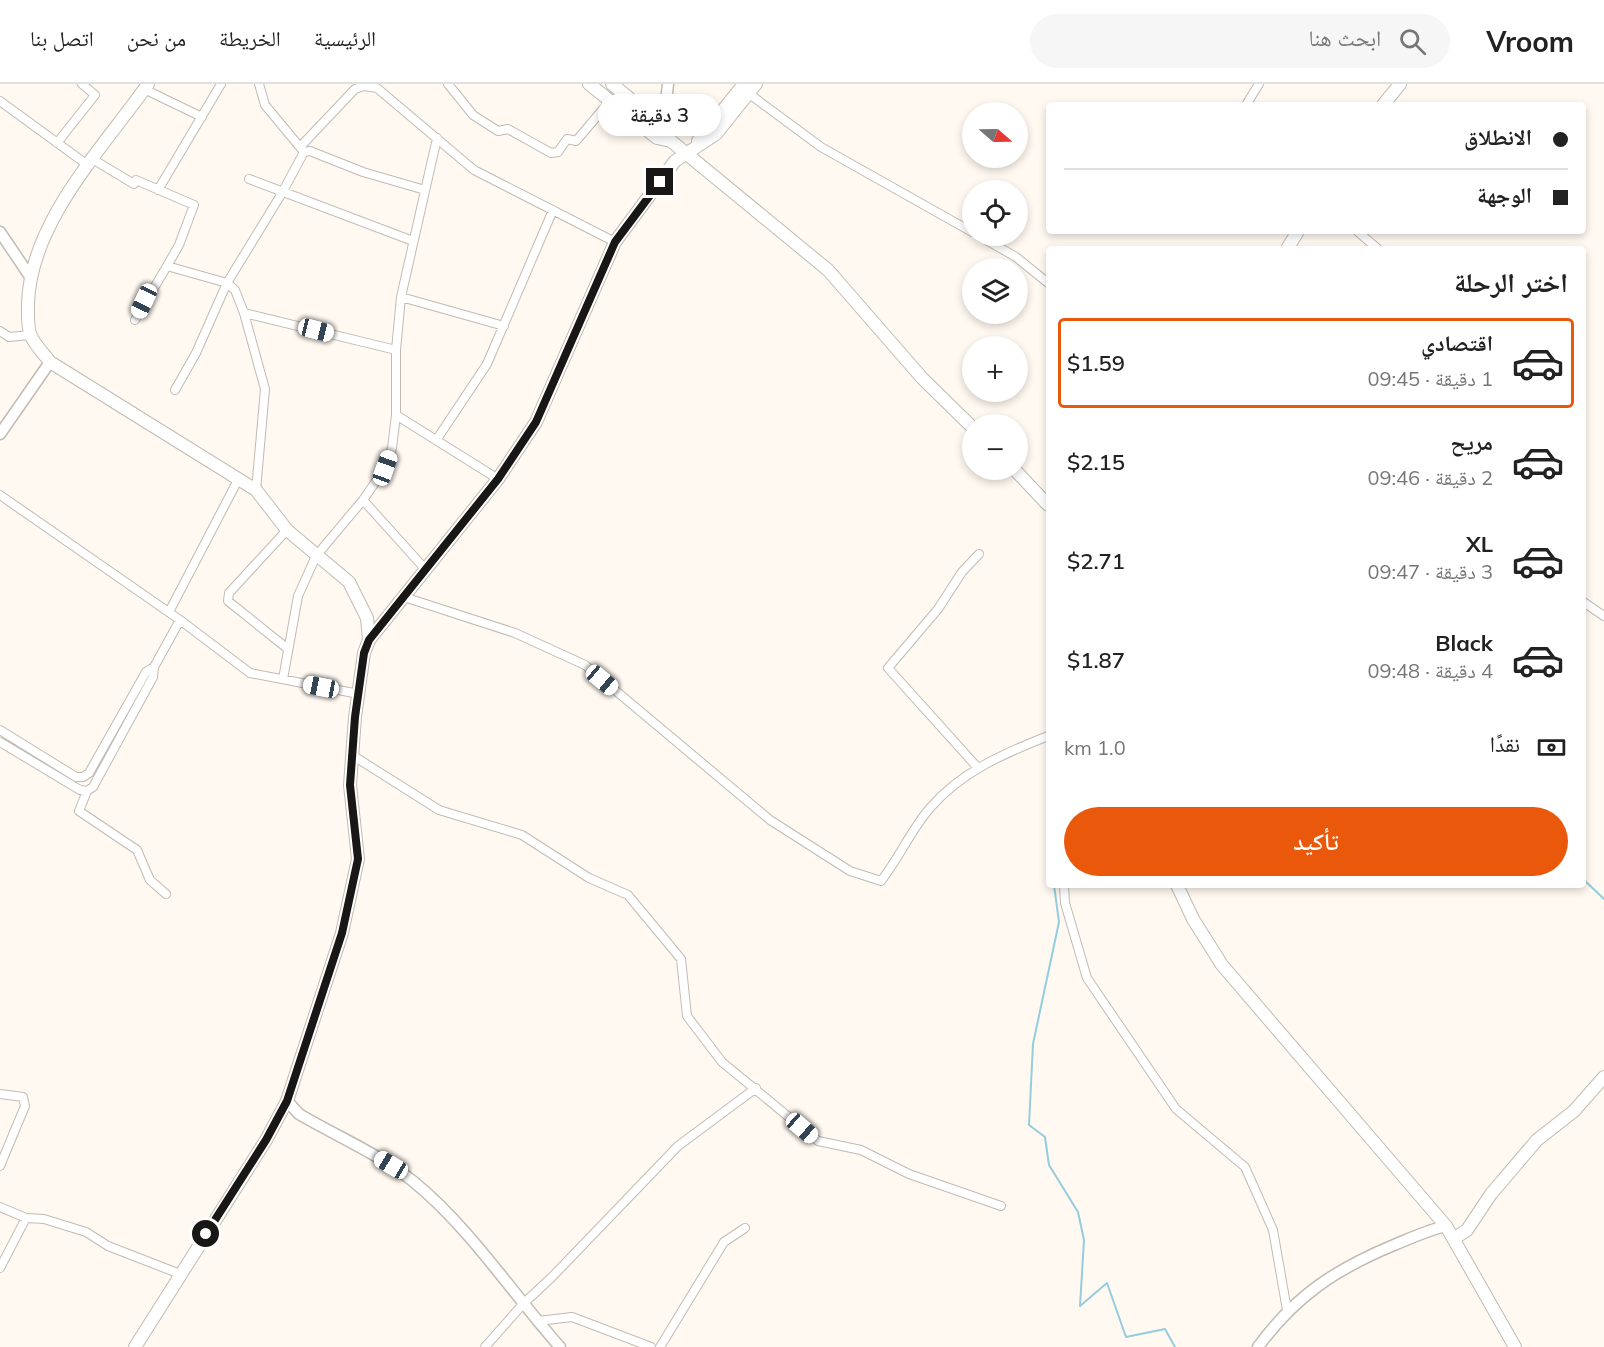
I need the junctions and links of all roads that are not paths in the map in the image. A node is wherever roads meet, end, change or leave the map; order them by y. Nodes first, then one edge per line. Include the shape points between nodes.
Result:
1 (82, 84) edge
2 (221, 84) edge
3 (259, 84) edge
4 (448, 84) edge
5 (589, 84) edge
6 (612, 84) edge
7 (668, 84) edge
8 (1259, 84) edge
9 (1400, 84) edge
10 (363, 85) edge
11 (146, 86) edge
12 (749, 87) edge
13 (0, 101) edge
14 (610, 101) junction
15 (1248, 102) edge
16 (1385, 102) edge
17 (202, 117) junction
18 (663, 126) junction
19 (437, 138) junction
20 (671, 141) junction
21 (57, 143) junction
22 (302, 150) junction
23 (688, 153) junction
24 (91, 163) junction
25 (249, 179) dead end
26 (158, 190) junction
27 (425, 190) junction
28 (282, 193) junction
29 (553, 210) junction
30 (962, 226) edge
31 (0, 232) edge
32 (1360, 234) edge
33 (413, 241) junction
34 (615, 242) junction
35 (998, 246) edge
36 (1374, 246) edge
37 (167, 266) junction
38 (31, 278) junction
39 (1046, 281) edge
40 (227, 283) junction
41 (400, 297) junction
42 (244, 313) junction
43 (135, 320) dead end
44 (504, 326) junction
45 (0, 331) edge
46 (30, 335) junction
47 (396, 350) junction
48 (50, 362) junction
49 (175, 390) dead end
50 (396, 416) junction
51 (962, 417) edge
52 (0, 434) edge
53 (437, 439) junction
54 (239, 478) junction
55 (498, 479) junction
56 (1024, 480) edge
57 (256, 490) junction
58 (0, 495) edge
59 (363, 500) junction
60 (1046, 503) edge
61 (287, 530) junction
62 (979, 554) dead end
63 (316, 556) junction
64 (426, 570) junction
65 (404, 597) junction
66 (1586, 604) edge
67 (169, 612) junction
68 (1604, 616) edge
69 (180, 620) junction
70 (369, 640) junction
71 (288, 649) junction
72 (154, 667) junction
73 (283, 679) junction
74 (359, 694) junction
75 (0, 730) edge
76 (1046, 737) edge
77 (0, 742) edge
78 (352, 755) junction
79 (978, 768) junction
80 (87, 790) junction
81 (1064, 888) edge
82 (1178, 888) edge
83 (166, 894) dead end
84 (1604, 1077) edge
85 (756, 1088) junction
86 (0, 1094) edge
87 (287, 1101) junction
88 (0, 1166) edge
89 (1001, 1206) dead end
90 (0, 1207) edge
91 (26, 1218) junction
92 (1446, 1226) junction
93 (745, 1228) dead end
94 (1455, 1238) junction
95 (0, 1268) edge
96 (180, 1274) junction
97 (522, 1304) junction
98 (1287, 1310) junction
99 (537, 1321) junction
100 (135, 1347) edge
101 (485, 1347) edge
102 (560, 1347) edge
103 (651, 1347) edge
104 (660, 1347) edge
105 (1258, 1347) edge
106 (1515, 1347) edge

1 - 21 street via 95,95
2 - 17 street
3 - 22 street via 265,105
4 - 14 street via 473,115 498,131 508,129 551,153 558,152 567,139 576,141
5 - 14 main road
6 - 18 main road
7 - 18 street
8 - 15 street
9 - 16 main road
10 - 19 street via 377,88
10 - 22 street
11 - 17 street
11 - 24 main road
12 - 23 main road via 716,134
12 - 30 street via 821,147
13 - 21 street
14 - 20 main road via 657,138
17 - 26 street
18 - 20 main road
19 - 27 street
19 - 29 street via 474,170
20 - 23 main road
21 - 24 street
22 - 27 street
22 - 28 street
23 - 34 main road via 675,161
23 - 51 main road via 828,270 922,378
24 - 26 street via 134,184 136,180
24 - 38 main road via 41,241
25 - 28 street
26 - 37 street via 194,205
27 - 33 street
28 - 33 street
28 - 40 street
29 - 34 street
29 - 44 street
31 - 38 street
32 - 36 street
33 - 41 street
34 - 55 main road via 536,422
35 - 39 street
37 - 40 street
37 - 43 street
38 - 46 main road
40 - 42 street via 235,290
40 - 49 street
41 - 44 street
41 - 47 street
42 - 47 street
42 - 57 street via 266,389
44 - 53 street via 486,364
45 - 46 street via 9,337
46 - 48 main road
47 - 50 street
48 - 52 street
48 - 54 main road
50 - 53 street
50 - 59 street via 385,468
53 - 55 street
54 - 57 main road
54 - 67 street
55 - 64 main road
56 - 60 main road
57 - 61 main road
58 - 67 street
59 - 63 street
59 - 64 street
61 - 63 main road
61 - 71 street via 229,593 228,601
62 - 79 street via 888,668
63 - 70 main road via 349,582 367,618
63 - 71 street via 298,596
64 - 65 main road
65 - 70 main road
65 - 79 street via 515,633 585,665 770,820 850,871 880,881 899,859 930,808
66 - 68 street
67 - 69 street
69 - 72 street
69 - 73 street via 250,673
70 - 74 main road
71 - 73 street
72 - 75 street via 146,672 89,773 83,777 76,777
72 - 80 street via 153,677 93,787
73 - 74 street
74 - 78 main road
76 - 79 street
77 - 80 street via 80,790
78 - 85 street via 439,810 522,835 589,878 628,895 681,959 687,1016 722,1062
78 - 87 main road via 350,785 358,859 342,933
80 - 83 street via 80,811 137,850 150,879
81 - 98 street via 1087,978 1176,1109 1245,1167 1273,1230
82 - 92 main road via 1222,965
84 - 94 main road via 1574,1111 1537,1140 1491,1194 1467,1230
85 - 89 street via 818,1141 861,1150 909,1174
85 - 97 street via 678,1146 552,1278
86 - 88 street via 23,1097 25,1106
87 - 96 main road
87 - 97 street via 299,1114 391,1165 416,1184 460,1228
90 - 91 street
91 - 95 street
91 - 96 street via 44,1219 86,1232 108,1246
92 - 94 main road
92 - 98 street via 1336,1273
93 - 104 street via 724,1242
94 - 106 main road
96 - 100 main road
97 - 99 street
97 - 101 street
98 - 105 street
99 - 102 street
99 - 103 street via 572,1317

